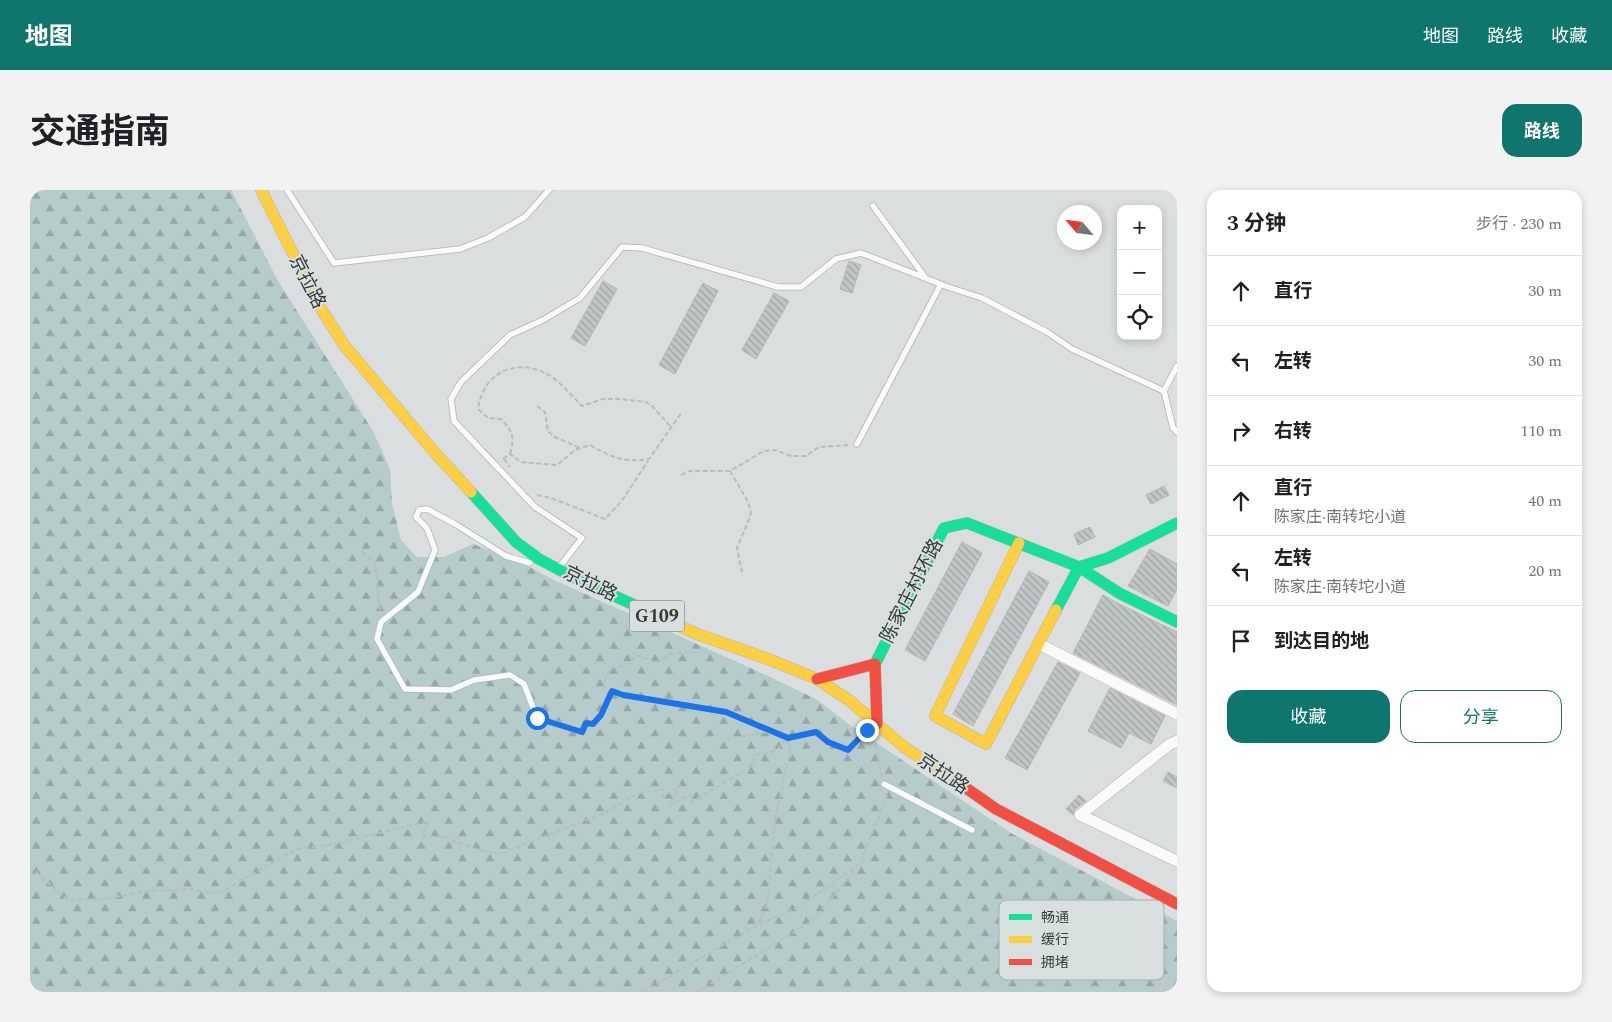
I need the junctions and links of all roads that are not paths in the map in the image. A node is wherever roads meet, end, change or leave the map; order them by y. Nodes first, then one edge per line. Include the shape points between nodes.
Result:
1 (287, 190) edge
2 (549, 190) edge
3 (265, 193) edge
4 (873, 206) dead end
5 (926, 278) junction
6 (941, 284) junction
7 (1177, 366) edge
8 (1164, 390) junction
9 (1177, 432) edge
10 (857, 444) road end
11 (1177, 523) edge
12 (1019, 543) junction
13 (539, 559) junction
14 (1079, 567) junction
15 (558, 569) junction
16 (1177, 622) edge
17 (1039, 644) junction
18 (875, 664) junction
19 (818, 679) junction
20 (1177, 714) edge
21 (873, 721) junction
22 (586, 723) road end
23 (1177, 741) edge
24 (884, 784) road end
25 (972, 830) dead end
26 (1177, 861) edge
27 (1177, 904) edge

1 - 2 lane via 334,263 460,249 525,217
3 - 13 main road, 京拉路 / G109 via 320,307 344,345 516,542
4 - 5 lane
5 - 6 lane
5 - 15 lane via 861,253 836,259 801,287 778,287 642,248 622,247 580,298 510,335 461,382 451,399 454,421 534,507 582,538
6 - 8 lane via 982,298 1048,332 1072,349
6 - 10 lane
7 - 8 lane
8 - 9 lane via 1173,428
11 - 14 main road via 1108,558
12 - 14 main road, 陈家庄村环路
12 - 17 main road via 935,716 986,744
12 - 18 main road, 陈家庄村环路 via 967,523 944,528
13 - 15 main road, 京拉路 / G109
13 - 22 lane via 531,563 506,556 428,509 419,510 416,518 427,528 435,550 418,592 381,622 377,639 406,689 450,690 474,680 510,676 524,684 537,718 582,732
14 - 16 main road, 陈家庄村环路 via 1119,593
14 - 17 main road
15 - 19 main road, 京拉路 / G109 via 697,634
17 - 20 street
18 - 19 main road
18 - 21 main road
19 - 21 main road, 京拉路 / G109
21 - 27 main road, 京拉路 / G109 via 904,747 996,808
23 - 26 street via 1080,815
24 - 25 lane

